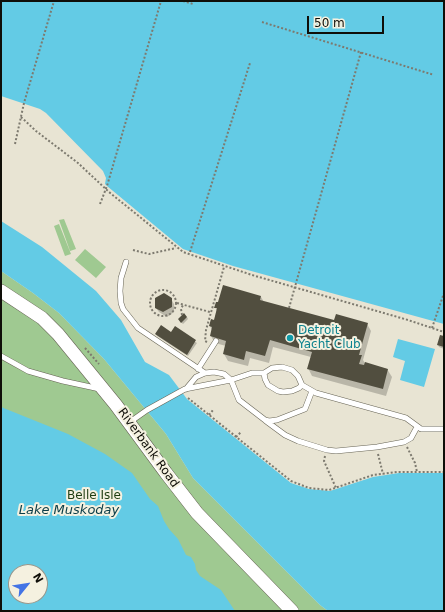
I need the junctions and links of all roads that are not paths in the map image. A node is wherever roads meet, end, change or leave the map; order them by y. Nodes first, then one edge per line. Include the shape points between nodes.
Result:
1 (126, 262) dead end
2 (1, 291) edge
3 (215, 343) road end
4 (1, 356) edge
5 (198, 369) junction
6 (205, 373) junction
7 (264, 373) junction
8 (231, 380) junction
9 (302, 385) junction
10 (185, 389) junction
11 (104, 390) junction
12 (312, 391) junction
13 (265, 420) junction
14 (129, 422) junction
15 (417, 427) junction
16 (444, 429) edge
17 (292, 611) edge

1 - 5 lane via 120,291 123,309 138,328
2 - 11 street, Riverbank Road via 42,318
3 - 5 lane
4 - 11 lane via 28,371
5 - 6 lane
6 - 8 lane via 224,374
6 - 10 lane via 196,377
7 - 8 lane via 252,373
7 - 9 lane via 277,366 286,367 295,372
7 - 9 lane via 268,385 278,391 292,391
8 - 10 lane
8 - 13 lane via 239,400
9 - 12 lane
10 - 14 lane
11 - 14 street, Riverbank Road
12 - 13 lane via 307,406 302,410 273,421
12 - 15 lane via 406,418
13 - 15 lane via 298,441 336,451 401,442 411,438
14 - 17 street, Riverbank Road via 197,513
15 - 16 lane

